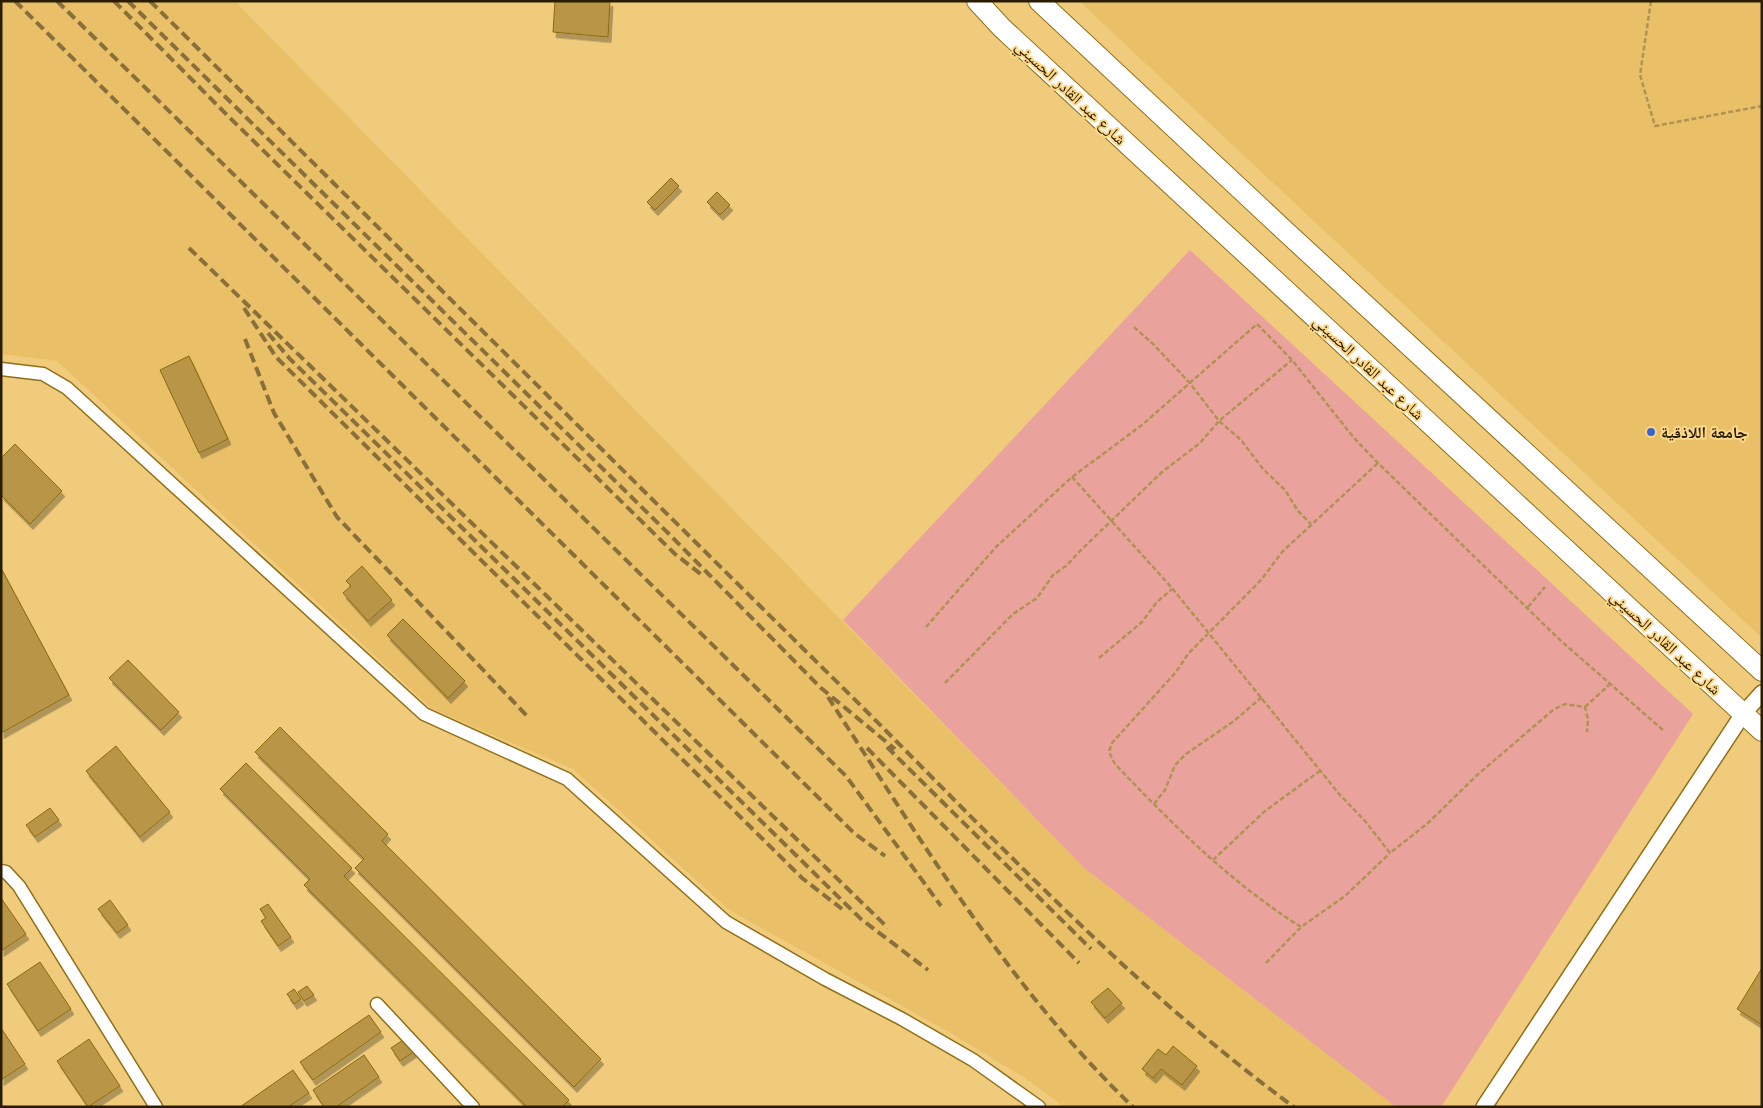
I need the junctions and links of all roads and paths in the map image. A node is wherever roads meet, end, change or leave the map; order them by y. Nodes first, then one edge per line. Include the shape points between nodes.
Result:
1 (977, 1) edge
2 (1039, 1) edge
3 (1652, 1) edge
4 (1762, 106) edge
5 (1134, 327) dead end
6 (1292, 360) junction
7 (1, 369) edge
8 (1189, 382) junction
9 (1219, 421) junction
10 (1378, 462) junction
11 (1072, 477) junction
12 (1112, 519) junction
13 (1311, 524) junction
14 (1545, 587) dead end
15 (1172, 588) junction
16 (1528, 607) junction
17 (926, 627) dead end
18 (1209, 634) junction
19 (1099, 658) dead end
20 (1762, 671) edge
21 (945, 683) dead end
22 (1609, 685) junction
23 (1762, 693) edge
24 (1262, 697) junction
25 (1585, 707) junction
26 (1743, 714) junction
27 (1664, 731) dead end
28 (1762, 731) edge
29 (1587, 732) dead end
30 (1321, 770) junction
31 (1154, 804) junction
32 (1390, 853) junction
33 (1213, 860) junction
34 (1, 871) edge
35 (1301, 927) junction
36 (1266, 963) dead end
37 (377, 1004) dead end
38 (156, 1107) edge
39 (473, 1107) edge
40 (1040, 1107) edge
41 (1484, 1107) edge

1 - 26 main road, شارع عبد القادر الحسيني via 1002,28
2 - 20 main road
3 - 4 path via 1640,75 1655,126
5 - 8 path
6 - 8 path via 1257,324
6 - 9 path
6 - 10 path via 1354,438
7 - 40 street via 43,374 66,388 424,714 567,779 726,922 973,1060
8 - 9 path
8 - 11 path via 1142,425
9 - 12 path via 1200,443 1162,472
9 - 13 path via 1241,440
10 - 13 path
10 - 16 path
11 - 12 path
11 - 17 path via 996,547
12 - 15 path
12 - 21 path via 1053,575 1036,598 1013,614
13 - 18 path
14 - 16 path
15 - 18 path
15 - 19 path via 1142,622
16 - 22 path
18 - 24 path
18 - 31 path via 1112,743 1110,752 1115,764
22 - 25 path
22 - 27 path
23 - 26 street
24 - 30 path
24 - 31 path via 1186,754 1175,765 1165,790
25 - 29 path
25 - 32 path via 1565,704 1553,710 1476,776 1428,823
26 - 28 main road, شارع عبد القادر الحسيني
26 - 41 street
30 - 32 path
30 - 33 path via 1265,811
31 - 33 path
32 - 35 path via 1345,896
33 - 35 path via 1248,891
34 - 38 street via 19,886
35 - 36 path
37 - 39 street

